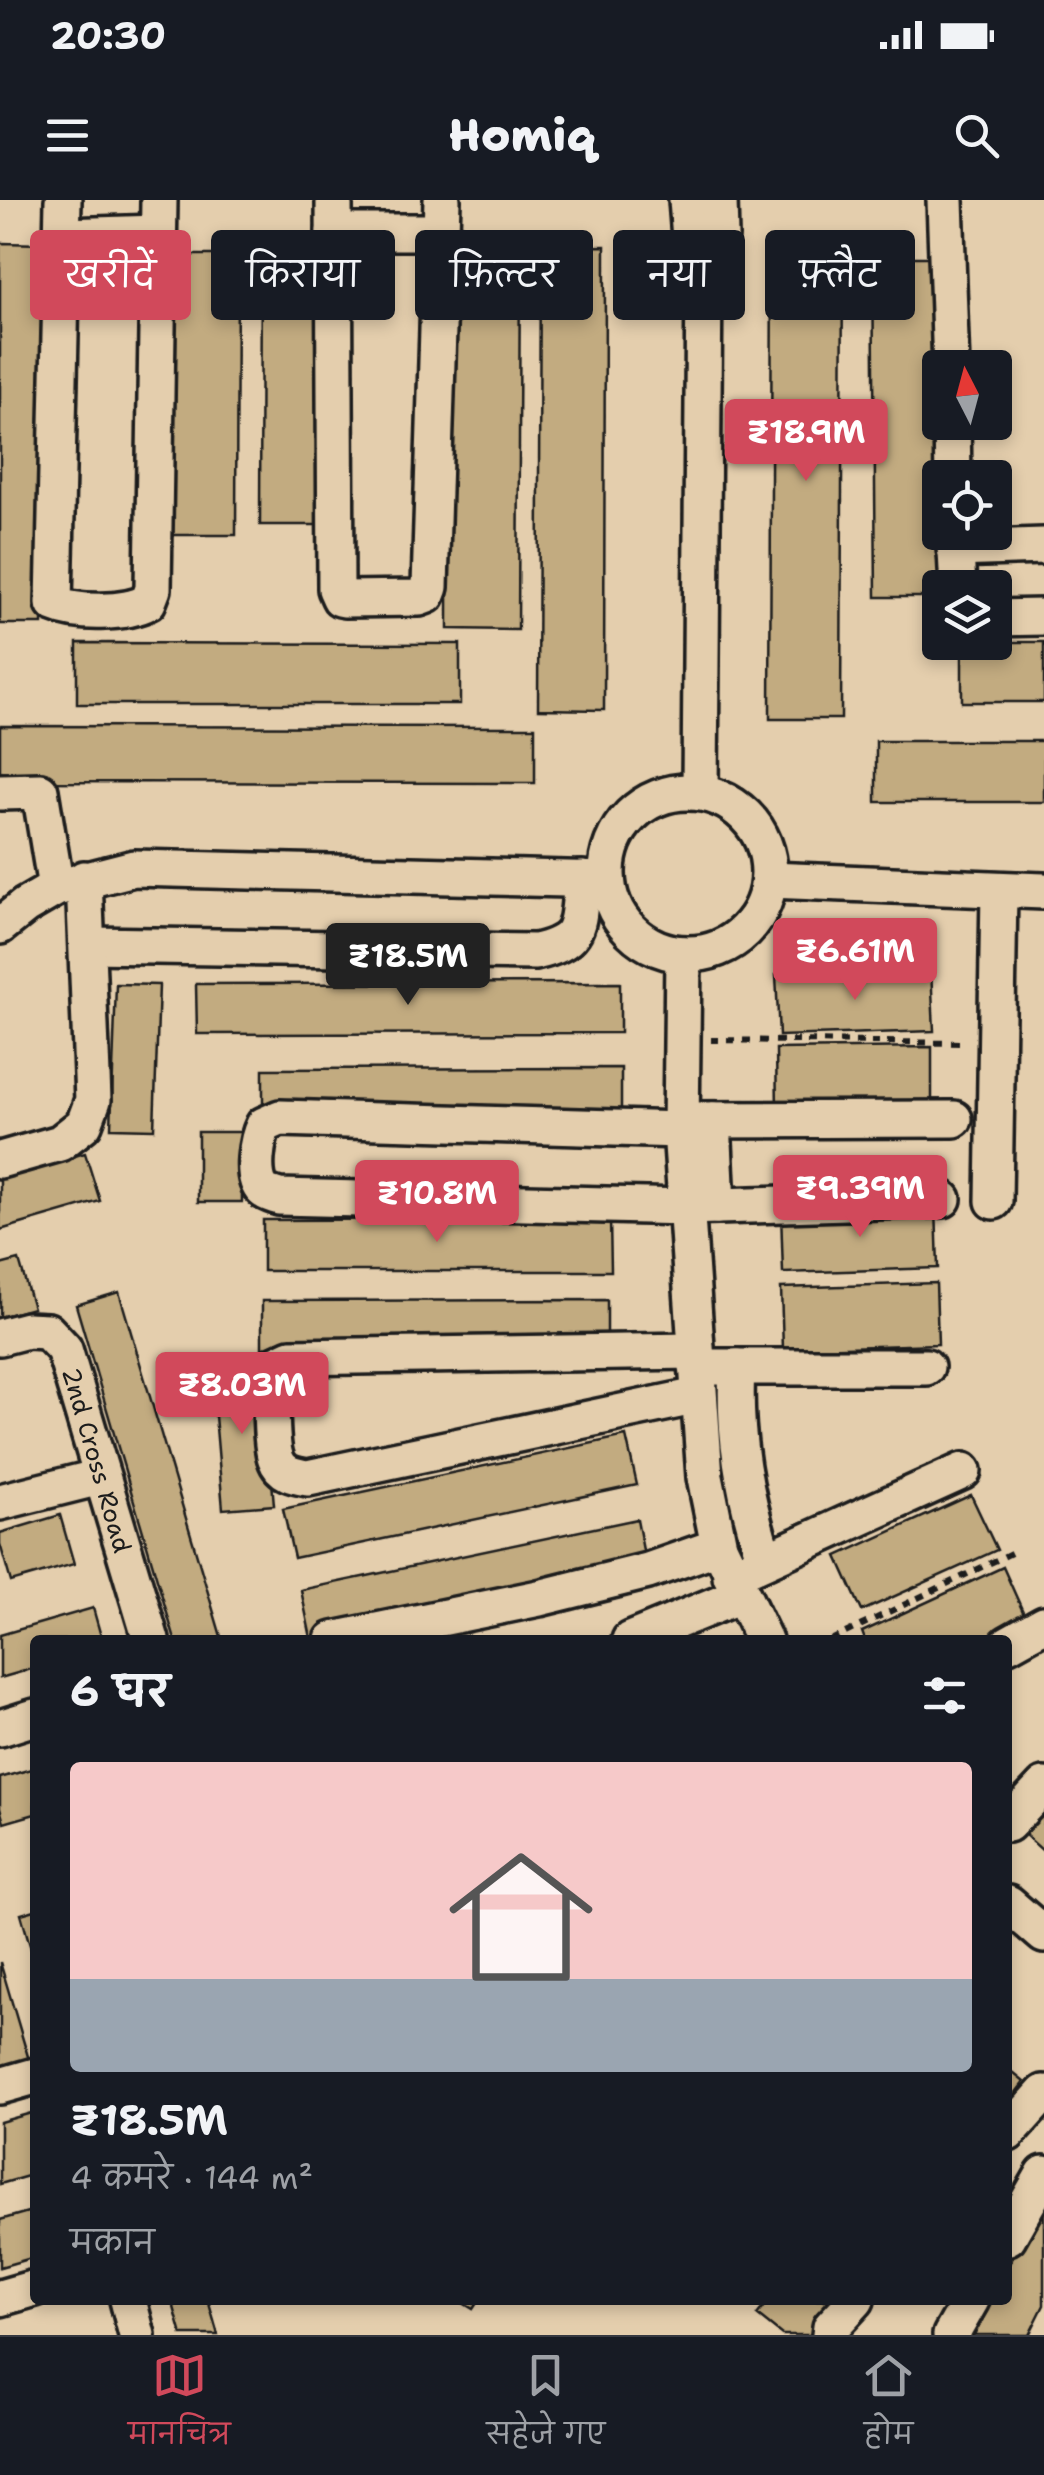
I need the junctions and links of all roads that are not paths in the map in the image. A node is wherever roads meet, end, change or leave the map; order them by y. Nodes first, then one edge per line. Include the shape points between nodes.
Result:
1 (64, 200) edge
2 (687, 200) edge
3 (719, 200) edge
4 (945, 200) edge
5 (334, 216) edge
6 (442, 216) edge
7 (158, 217) edge
8 (64, 230) edge
9 (94, 230) edge
10 (689, 230) edge
11 (720, 230) edge
12 (62, 320) edge
13 (157, 320) edge
14 (704, 320) edge
15 (950, 350) edge
16 (1012, 544) edge
17 (1044, 546) edge
18 (1044, 617) edge
19 (1012, 618) edge
20 (700, 790) junction
21 (0, 792) edge
22 (594, 880) junction
23 (770, 880) junction
24 (70, 883) junction
25 (999, 890) junction
26 (1044, 891) edge
27 (0, 926) edge
28 (89, 946) junction
29 (682, 954) junction
30 (954, 1119) dead end
31 (692, 1123) junction
32 (0, 1160) edge
33 (943, 1199) dead end
34 (994, 1200) dead end
35 (701, 1207) junction
36 (0, 1337) edge
37 (737, 1367) junction
38 (926, 1367) dead end
39 (697, 1371) junction
40 (963, 1471) dead end
41 (100, 1477) junction
42 (0, 1502) edge
43 (765, 1560) junction
44 (730, 1572) junction
45 (1044, 1624) edge
46 (149, 1635) edge
47 (358, 1635) edge
48 (637, 1635) edge
49 (762, 1635) edge
50 (1012, 1642) edge
51 (30, 1719) edge
52 (0, 1728) edge
53 (1044, 1786) edge
54 (1012, 1820) edge
55 (1012, 1907) edge
56 (1044, 1934) edge
57 (30, 2077) edge
58 (0, 2086) edge
59 (1044, 2092) edge
60 (1012, 2128) edge
61 (1044, 2174) edge
62 (1012, 2230) edge
63 (30, 2289) edge
64 (0, 2298) edge
65 (129, 2305) edge
66 (852, 2305) edge
67 (968, 2305) edge
68 (137, 2335) edge
69 (830, 2335) edge
70 (951, 2335) edge

1 - 8 street
2 - 10 street
3 - 11 street
4 - 15 street
5 - 6 street
5 - 6 street via 340,598 420,598 430,587
7 - 9 street
12 - 13 street via 54,604 104,609 140,606 153,589
14 - 20 street
16 - 17 street
18 - 19 street
20 - 22 street via 648,802 624,823
20 - 23 street via 732,802 746,816 762,839
21 - 24 street via 40,792
22 - 24 street via 182,867 134,868
22 - 28 street via 568,941 534,952
22 - 29 street via 630,931 655,948
23 - 25 street
23 - 29 street via 762,907 739,937 714,950
24 - 27 street
24 - 28 street
25 - 26 street
25 - 34 street
28 - 32 street via 93,1100 84,1124 60,1144
29 - 31 street via 681,1022
30 - 31 street
31 - 35 street
31 - 35 street via 280,1118 258,1136 257,1177 263,1190 278,1197
33 - 35 street
35 - 39 street
36 - 41 street, 2nd Cross Road via 47,1332 64,1349
37 - 38 street
37 - 39 street
37 - 43 street via 744,1485
39 - 39 street via 291,1357 274,1364 270,1378 276,1460 288,1474 308,1478
39 - 44 street via 705,1477
40 - 43 street
41 - 42 street
41 - 46 street, 2nd Cross Road
43 - 44 street
44 - 47 street via 648,1571
44 - 48 street
44 - 49 street
45 - 50 street
51 - 52 street
53 - 54 street
55 - 56 street
57 - 58 street
59 - 60 street
61 - 62 street
63 - 64 street
65 - 68 street
66 - 69 street
67 - 70 street

